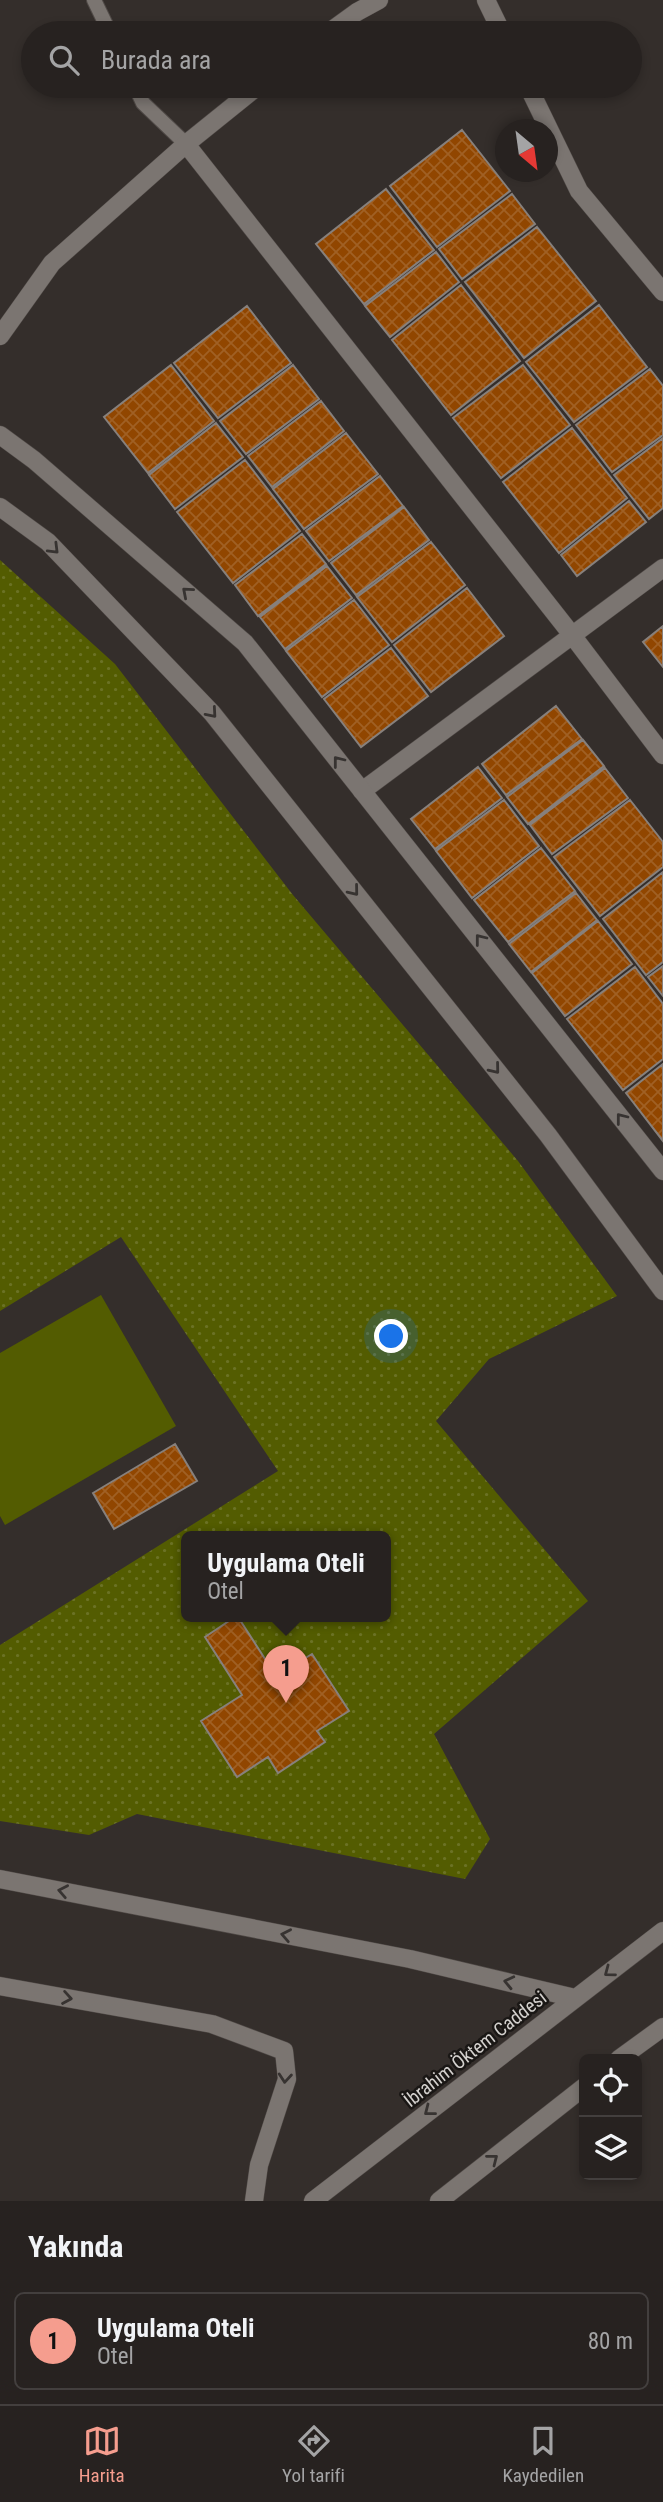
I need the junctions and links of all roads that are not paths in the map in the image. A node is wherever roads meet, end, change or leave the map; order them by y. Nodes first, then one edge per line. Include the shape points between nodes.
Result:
1 (94, 0) edge
2 (379, 0) edge
3 (486, 0) edge
4 (104, 21) edge
5 (345, 21) edge
6 (496, 21) edge
7 (141, 98) edge
8 (243, 98) edge
9 (534, 98) edge
10 (186, 144) junction
11 (663, 292) edge
12 (0, 336) edge
13 (0, 435) edge
14 (0, 508) edge
15 (663, 568) edge
16 (572, 635) junction
17 (663, 755) edge
18 (362, 791) junction
19 (663, 1171) edge
20 (663, 1291) edge
21 (0, 1879) edge
22 (663, 1931) edge
23 (0, 1986) edge
24 (575, 1998) junction
25 (663, 2027) edge
26 (627, 2054) edge
27 (579, 2091) edge
28 (254, 2201) edge
29 (313, 2201) edge
30 (439, 2201) edge

1 - 4 lane
2 - 5 street
3 - 6 street
7 - 10 lane
8 - 10 street
9 - 11 street via 579,191
10 - 12 street via 52,263
10 - 16 street
18 -> 13 street via 245,643
14 -> 20 street via 48,542 212,713 548,1135
15 - 16 street
16 - 17 street
16 - 18 street
19 -> 18 street
24 -> 21 street via 410,1959
22 -> 24 street, İbrahim Öktem Caddesi
23 -> 28 street via 212,2024 284,2051 287,2079 259,2165
24 -> 29 street, İbrahim Öktem Caddesi
25 - 26 street
30 -> 27 street

